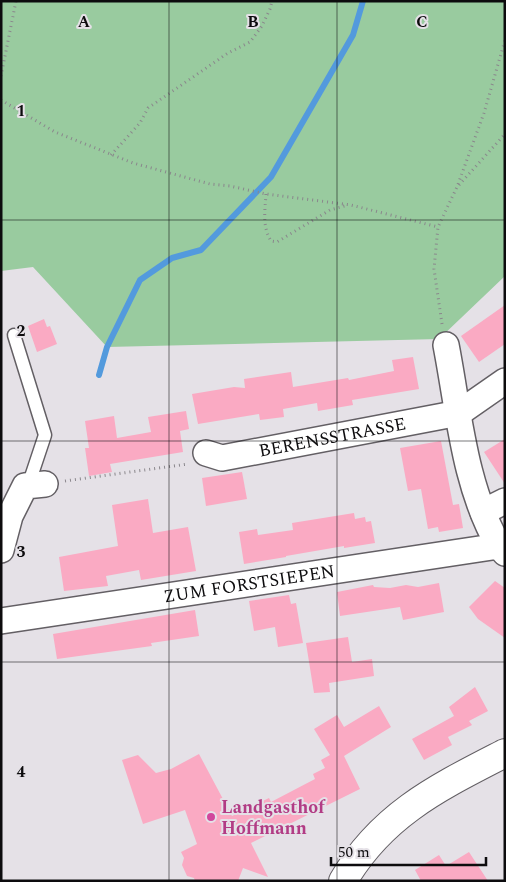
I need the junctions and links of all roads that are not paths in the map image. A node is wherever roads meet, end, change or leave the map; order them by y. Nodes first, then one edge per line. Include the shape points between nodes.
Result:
1 (14, 335) dead end
2 (446, 345) road end
3 (505, 380) edge
4 (459, 413) junction
5 (199, 458) road end
6 (36, 485) joint
7 (494, 507) edge
8 (1, 550) edge
9 (502, 550) edge
10 (1, 621) edge
11 (505, 753) edge
12 (343, 881) edge

1 - 6 lane via 45,435
2 - 4 street, ZUM FORSTSIEPEN
3 - 4 street
4 - 5 street, BERENSSTRASSE via 222,458
4 - 7 street, ZUM FORSTSIEPEN via 467,468
6 - 8 street via 25,486 10,516
7 - 9 street, ZUM FORSTSIEPEN via 490,531
9 - 10 street, ZUM FORSTSIEPEN
11 - 12 street via 409,807 380,833

